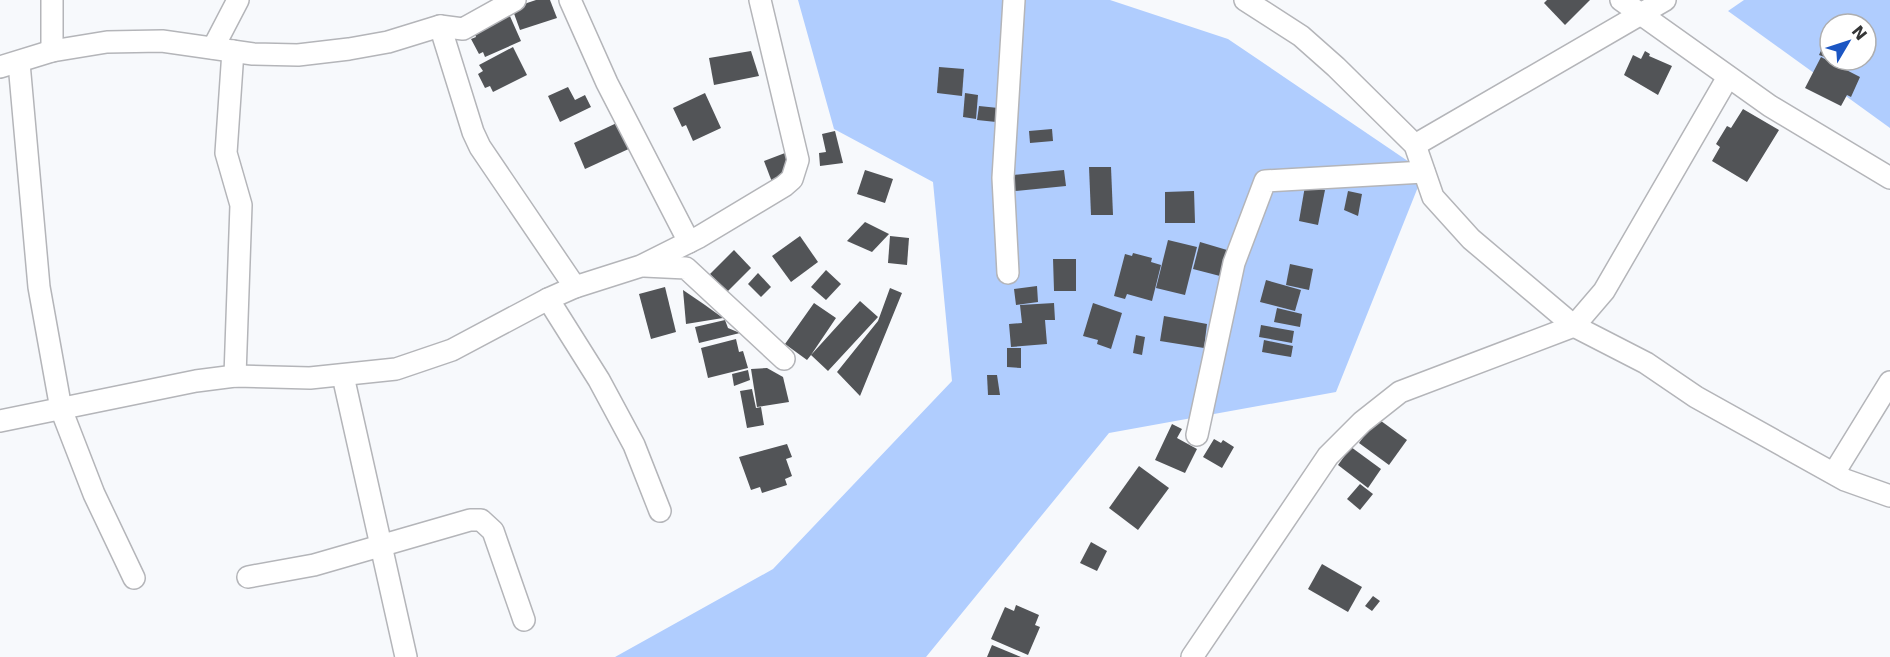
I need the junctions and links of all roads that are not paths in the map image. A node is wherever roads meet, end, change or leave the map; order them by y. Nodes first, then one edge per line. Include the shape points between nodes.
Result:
1 (52, 0) edge
2 (238, 0) edge
3 (515, 0) edge
4 (570, 0) edge
5 (760, 0) edge
6 (1014, 0) edge
7 (1245, 0) edge
8 (1621, 0) edge
9 (1665, 0) edge
10 (1641, 16) junction
11 (440, 26) junction
12 (223, 49) junction
13 (52, 51) junction
14 (10, 65) edge
15 (1728, 76) junction
16 (1415, 145) junction
17 (1424, 172) junction
18 (1890, 178) edge
19 (688, 242) junction
20 (641, 266) junction
21 (1008, 273) dead end
22 (575, 286) junction
23 (548, 299) junction
24 (1574, 326) junction
25 (784, 359) dead end
26 (235, 376) junction
27 (343, 376) junction
28 (1890, 382) edge
29 (61, 410) junction
30 (0, 421) edge
31 (1197, 435) dead end
32 (1834, 473) junction
33 (1890, 496) edge
34 (660, 511) dead end
35 (383, 546) junction
36 (248, 577) dead end
37 (134, 578) dead end
38 (524, 620) dead end
39 (1199, 655) edge
40 (406, 657) edge

1 - 13 street
2 - 12 street
3 - 11 street via 463,30
4 - 19 street via 607,83
5 - 19 street via 798,160 797,170 784,186
6 - 21 street via 1003,178
7 - 16 street via 1300,36
8 - 10 street
9 - 10 street
10 - 15 street
10 - 16 street
11 - 12 street via 349,49 253,54
11 - 22 street via 477,139
12 - 13 street via 162,41 107,42
12 - 26 street via 226,153 241,205
13 - 14 street
14 - 29 street via 39,287
15 - 18 street via 1770,106
15 - 24 street via 1604,291
16 - 17 street
17 - 24 street via 1433,197 1471,238
17 - 31 street via 1265,181 1234,263
19 - 20 street
20 - 22 street
20 - 25 street via 686,268
22 - 23 street
23 - 27 street via 452,351 396,369
23 - 34 street via 634,445
24 - 32 street via 1646,363 1696,397
24 - 39 street via 1400,392 1362,422 1328,456
26 - 27 street
26 - 29 street
27 - 35 street
28 - 32 street
29 - 30 street
29 - 37 street via 94,494
32 - 33 street
35 - 36 street via 314,565
35 - 38 street via 481,520 493,531
35 - 40 street

